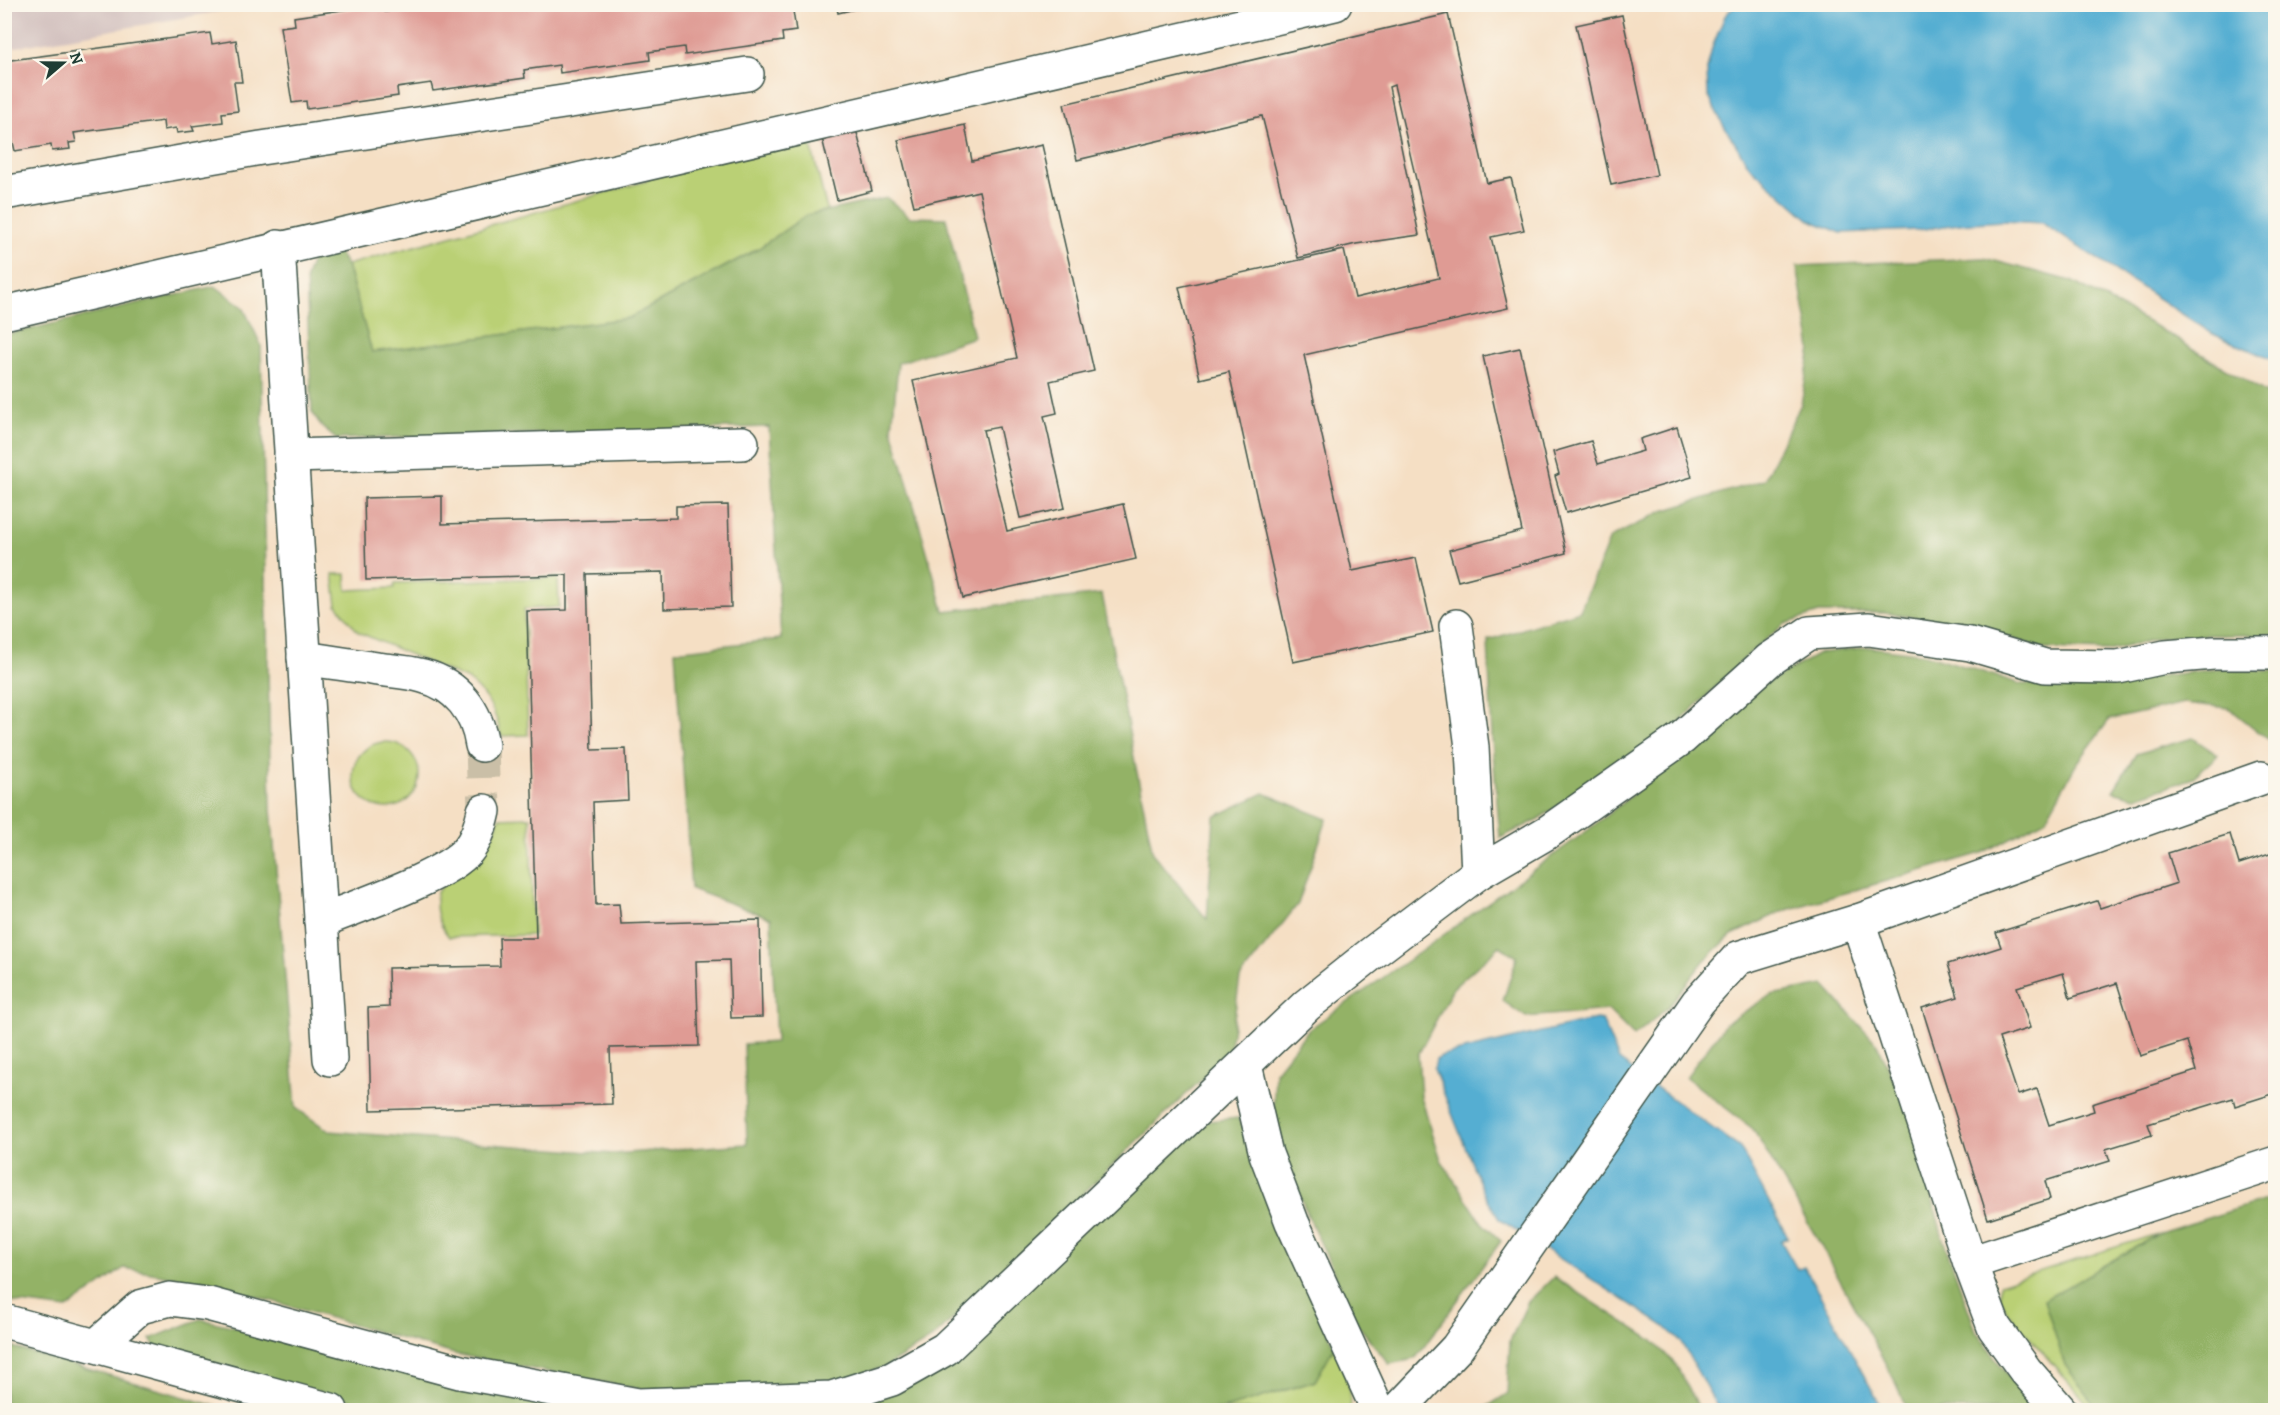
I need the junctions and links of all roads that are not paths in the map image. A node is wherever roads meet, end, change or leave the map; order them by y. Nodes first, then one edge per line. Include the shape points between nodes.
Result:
1 (1335, 4) edge
2 (747, 74) dead end
3 (4, 193) edge
4 (278, 247) junction
5 (4, 314) edge
6 (742, 443) dead end
7 (291, 456) junction
8 (1456, 626) dead end
9 (2276, 653) edge
10 (304, 658) junction
11 (483, 745) tunnel mouth
12 (2261, 778) dead end
13 (484, 811) tunnel mouth
14 (1478, 873) junction
15 (321, 921) junction
16 (1858, 921) junction
17 (330, 1059) dead end
18 (1245, 1065) junction
19 (2276, 1163) edge
20 (1970, 1263) junction
21 (4, 1322) edge
22 (97, 1345) junction
23 (331, 1410) edge
24 (1378, 1410) edge
25 (1398, 1410) edge
26 (2060, 1410) edge

1 - 4 street
2 - 3 street via 261,148
4 - 5 street
4 - 7 street
6 - 7 street
7 - 10 street
8 - 14 street via 1472,747
9 - 14 street via 2165,657 2118,667 2045,666 1970,644 1869,629 1809,633 1768,660 1683,738 1548,832
10 - 11 street via 425,676 464,700 473,712
10 - 15 street
12 - 16 street
13 - 15 street via 479,832 456,861 432,875
14 - 18 street via 1307,1005
15 - 17 street
16 - 20 street
16 - 25 street via 1738,958 1698,1002 1456,1348
18 - 22 street via 945,1349 892,1380 832,1398 638,1405 460,1372 208,1304 170,1299 140,1307
18 - 24 street via 1266,1154 1288,1213
19 - 20 street
20 - 26 street via 1994,1327
21 - 22 street
22 - 23 street

